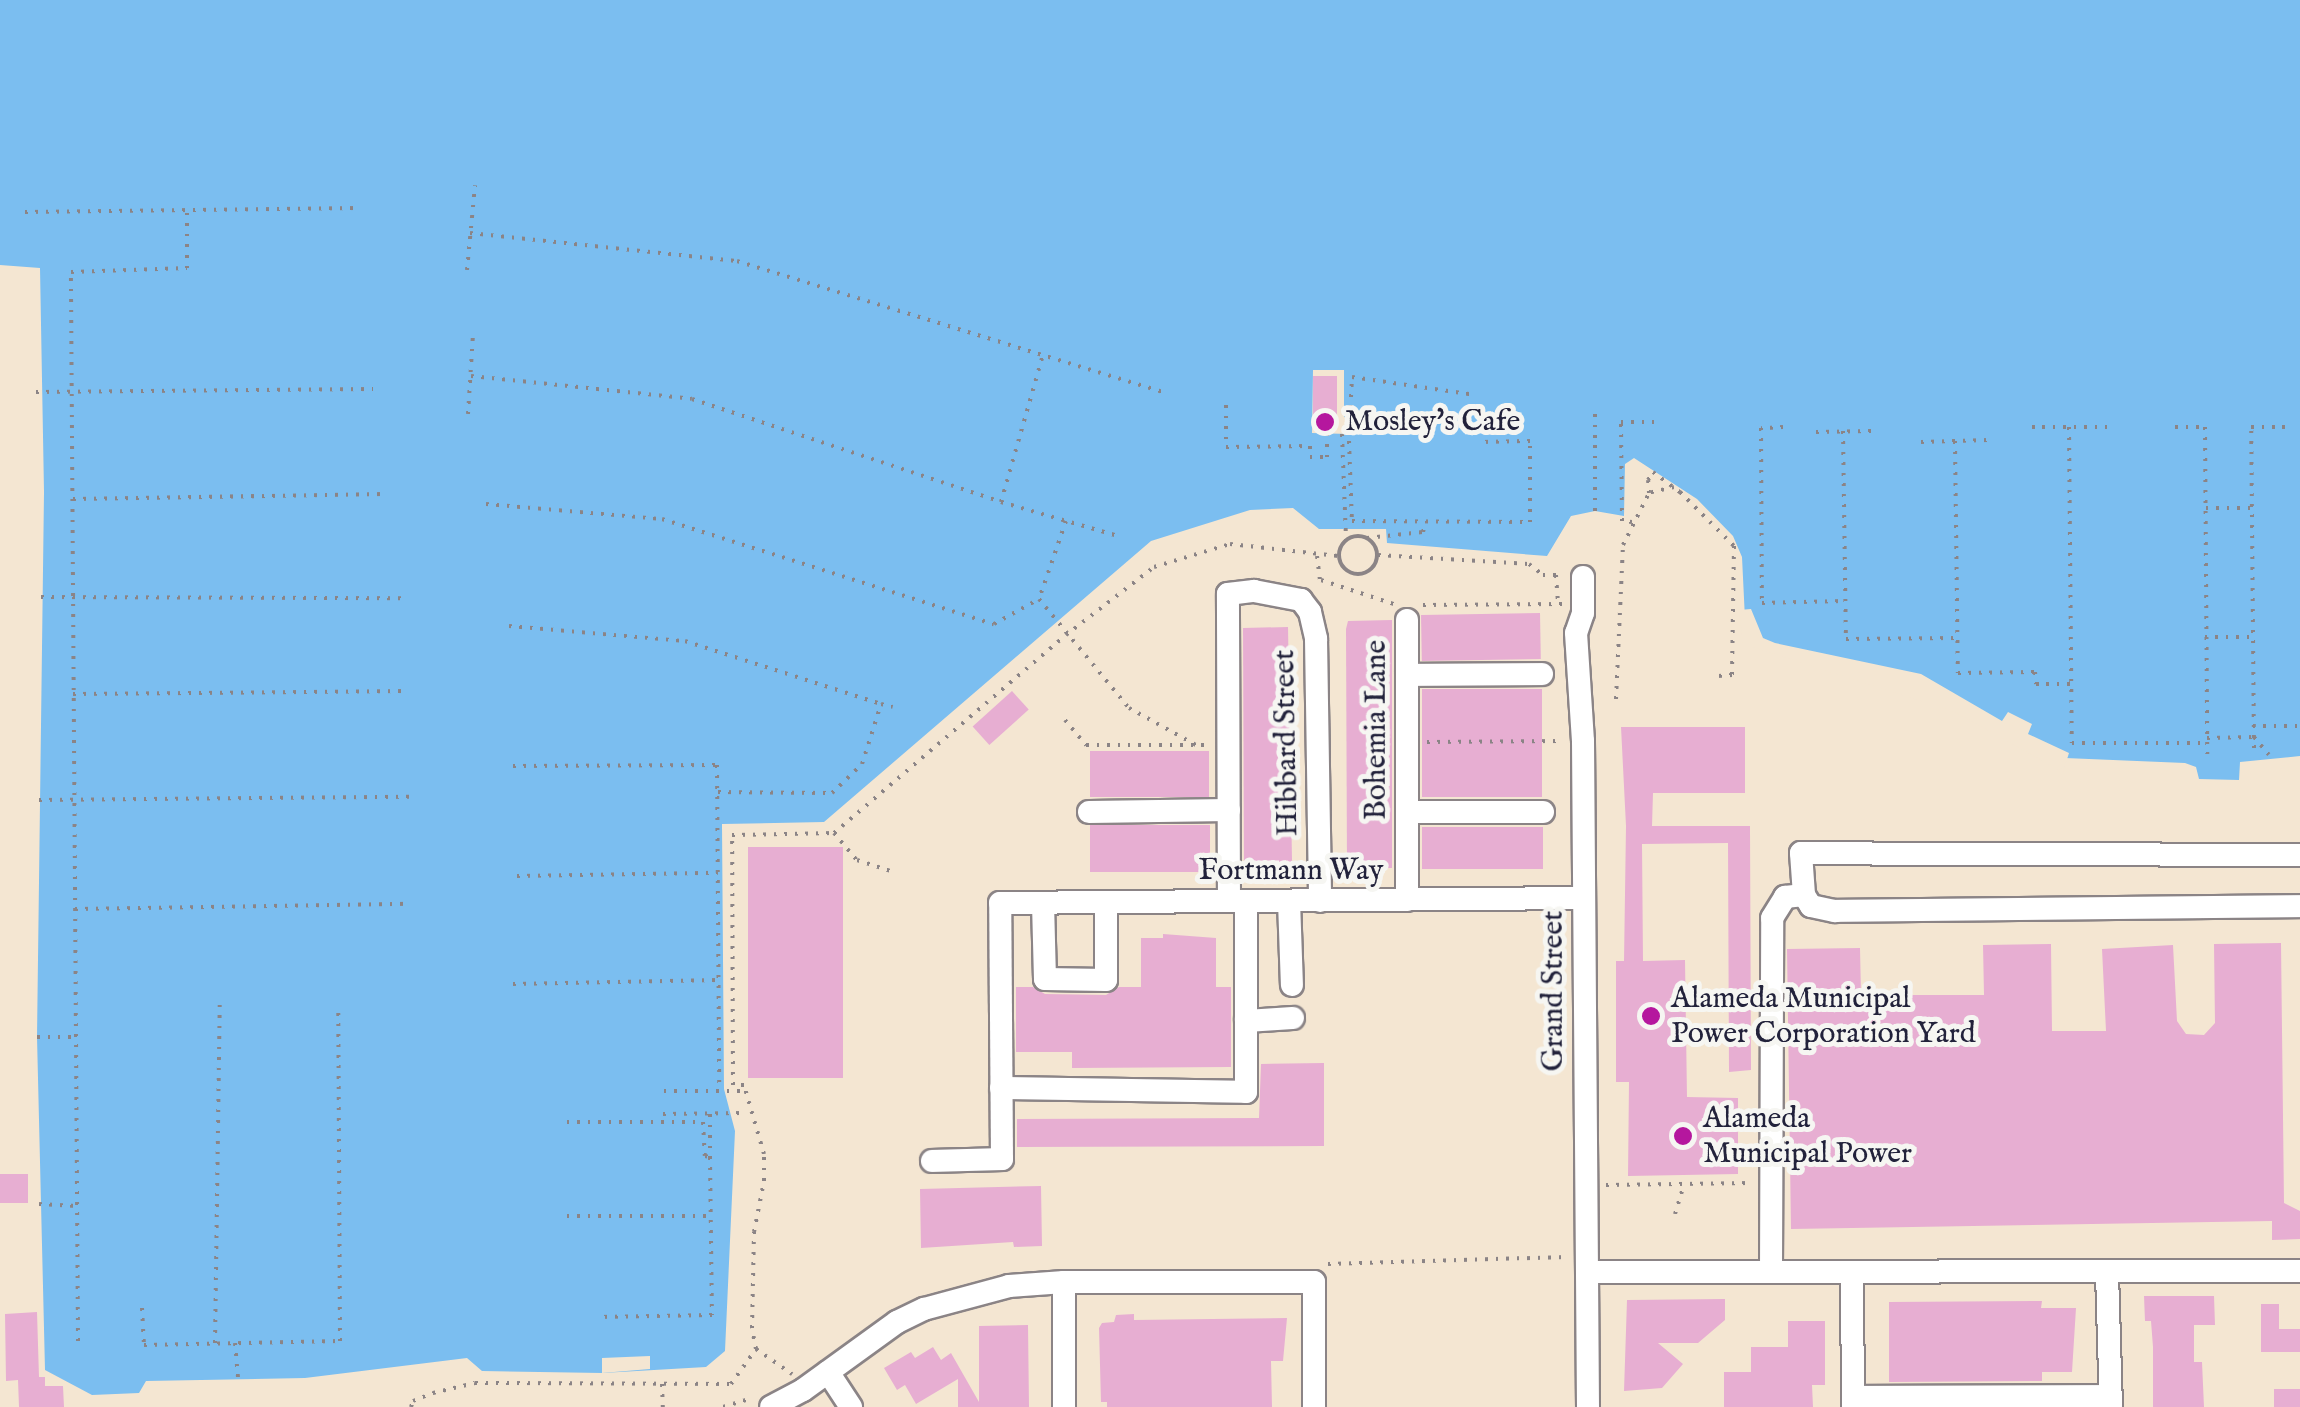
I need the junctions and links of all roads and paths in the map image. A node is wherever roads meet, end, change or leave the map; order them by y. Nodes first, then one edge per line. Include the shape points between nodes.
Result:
1 (475, 185) dead end
2 (359, 208) dead end
3 (186, 211) junction
4 (25, 212) dead end
5 (470, 233) junction
6 (466, 270) dead end
7 (473, 334) dead end
8 (1044, 355) junction
9 (470, 376) junction
10 (373, 389) dead end
11 (72, 391) junction
12 (36, 392) dead end
13 (1166, 393) dead end
14 (1476, 395) dead end
15 (1226, 405) dead end
16 (1595, 410) dead end
17 (468, 414) dead end
18 (1350, 418) dead end
19 (1654, 422) dead end
20 (2032, 427) dead end
21 (2069, 427) junction
22 (2107, 427) dead end
23 (2174, 427) dead end
24 (2292, 427) dead end
25 (1783, 428) dead end
26 (1844, 431) junction
27 (1870, 431) dead end
28 (1816, 432) dead end
29 (1327, 434) dead end
30 (1342, 434) dead end
31 (1988, 440) dead end
32 (1955, 441) junction
33 (1348, 442) dead end
34 (1481, 442) dead end
35 (1921, 442) dead end
36 (1674, 488) junction
37 (1649, 492) junction
38 (384, 494) dead end
39 (73, 499) junction
40 (1001, 502) junction
41 (486, 504) dead end
42 (2205, 508) junction
43 (2251, 508) junction
44 (1595, 511) dead end
45 (1066, 521) junction
46 (1426, 522) junction
47 (1632, 522) junction
48 (1118, 536) dead end
49 (1367, 538) junction
50 (1346, 540) junction
51 (1378, 554) junction
52 (1317, 556) junction
53 (1338, 556) junction
54 (1583, 577) dead end
55 (1321, 580) junction
56 (41, 597) dead end
57 (72, 598) junction
58 (405, 598) dead end
59 (1039, 599) junction
60 (1301, 600) junction
61 (1846, 601) junction
62 (1558, 604) junction
63 (1583, 604) junction
64 (1405, 610) junction
65 (509, 626) dead end
66 (1066, 636) junction
67 (2206, 637) junction
68 (2252, 637) junction
69 (1957, 638) junction
70 (1542, 674) dead end
71 (1407, 675) junction
72 (1718, 676) dead end
73 (2070, 684) junction
74 (407, 691) dead end
75 (73, 694) junction
76 (1616, 699) dead end
77 (881, 704) junction
78 (892, 706) dead end
79 (1064, 720) dead end
80 (2254, 726) junction
81 (2300, 726) edge
82 (2254, 737) junction
83 (2207, 740) junction
84 (1583, 741) junction
85 (1407, 742) junction
86 (1229, 744) junction
87 (1196, 745) junction
88 (2254, 748) dead end
89 (2207, 754) dead end
90 (2268, 755) dead end
91 (513, 766) dead end
92 (718, 792) junction
93 (410, 796) dead end
94 (74, 798) junction
95 (39, 800) dead end
96 (1229, 810) junction
97 (1089, 812) dead end
98 (1407, 812) junction
99 (1543, 812) dead end
100 (834, 833) junction
101 (2300, 855) edge
102 (890, 870) dead end
103 (718, 873) junction
104 (517, 876) dead end
105 (1804, 895) junction
106 (1583, 898) junction
107 (1407, 900) junction
108 (1289, 901) junction
109 (1320, 901) junction
110 (1106, 902) junction
111 (1237, 902) junction
112 (1043, 903) junction
113 (410, 904) dead end
114 (2300, 906) edge
115 (76, 909) junction
116 (718, 980) junction
117 (514, 984) dead end
118 (1292, 985) dead end
119 (220, 1004) dead end
120 (338, 1009) dead end
121 (1293, 1018) dead end
122 (1246, 1021) junction
123 (37, 1037) dead end
124 (76, 1037) junction
125 (719, 1088) dead end
126 (743, 1088) junction
127 (1002, 1088) junction
128 (664, 1091) dead end
129 (743, 1113) dead end
130 (664, 1114) dead end
131 (710, 1114) junction
132 (567, 1122) dead end
133 (710, 1157) junction
134 (932, 1161) dead end
135 (1771, 1183) junction
136 (1684, 1184) junction
137 (1586, 1185) junction
138 (39, 1204) dead end
139 (77, 1206) junction
140 (1675, 1214) dead end
141 (568, 1216) dead end
142 (710, 1216) junction
143 (1587, 1272) junction
144 (1771, 1272) junction
145 (1852, 1272) junction
146 (2300, 1272) edge
147 (2108, 1273) junction
148 (1064, 1282) junction
149 (142, 1308) dead end
150 (597, 1316) dead end
151 (78, 1342) dead end
152 (235, 1342) junction
153 (214, 1343) junction
154 (756, 1349) junction
155 (828, 1372) junction
156 (795, 1378) dead end
157 (238, 1379) dead end
158 (662, 1384) junction
159 (2110, 1401) edge
160 (1853, 1402) edge
161 (411, 1407) edge
162 (663, 1407) edge
163 (771, 1407) edge
164 (851, 1407) edge
165 (1064, 1407) edge
166 (1314, 1407) edge
167 (1588, 1407) edge

1 - 5 path
2 - 3 path
3 - 4 path
3 - 11 path via 188,268 71,272
5 - 6 path
5 - 8 path via 736,261
7 - 9 path
8 - 13 path
8 - 40 path
9 - 17 path
9 - 40 path via 692,399
10 - 11 path
11 - 12 path
11 - 39 path
14 - 18 path via 1352,377
15 - 29 path via 1226,447 1310,446 1310,458 1327,457
16 - 44 path
19 - 47 path via 1621,422 1622,522
20 - 21 path
21 - 22 path
21 - 73 path
23 - 42 path via 2205,427
24 - 43 path via 2251,427
25 - 61 path via 1762,428 1762,603
26 - 27 path
26 - 28 path
26 - 61 path
30 - 50 path
31 - 32 path
32 - 35 path
32 - 69 path
33 - 46 path via 1352,521
34 - 46 path via 1530,440 1530,522
36 - 37 path
36 - 37 path via 1653,472
36 - 72 path via 1734,546 1732,675
37 - 47 path
38 - 39 path
39 - 57 path
40 - 45 path
41 - 59 path via 662,518 994,624
42 - 43 path
42 - 67 path
43 - 68 path
45 - 48 path
45 - 59 path
46 - 49 path via 1424,532
47 - 76 path via 1624,545
49 - 50 path
49 - 51 path
50 - 53 path
51 - 53 path via 1362,574 1344,568
51 - 62 path via 1528,564 1556,575
52 - 53 path
52 - 55 path
52 - 66 path via 1255,544 1203,548 1135,578
54 - 63 street, Grand Street
55 - 60 path
55 - 64 path
56 - 57 path
57 - 58 path
57 - 75 path
59 - 66 path
60 - 86 street via 1281,593 1228,594
60 - 109 street, Hibbard Street via 1316,639
61 - 69 path via 1846,639
62 - 63 path
62 - 64 path
63 - 84 street, Grand Street via 1576,633
64 - 71 street, Bohemia Lane
65 - 77 path via 685,641
66 - 87 path via 1129,708
66 - 100 path
67 - 68 path
67 - 83 path
68 - 80 path
69 - 73 path via 1958,673 2034,672 2036,684
70 - 71 street
71 - 85 street, Bohemia Lane
73 - 83 path via 2072,743
74 - 75 path
75 - 94 path
77 - 78 path
77 - 92 path via 862,764 832,793
79 - 87 path via 1086,745
80 - 81 path
80 - 82 path
82 - 83 path
82 - 88 path
82 - 90 path
83 - 89 path
84 - 85 path
84 - 106 street, Grand Street
85 - 98 street, Bohemia Lane
86 - 87 path
86 - 96 street
91 - 92 path via 718,765
92 - 103 path
93 - 94 path
94 - 95 path
94 - 115 path
96 - 97 street
96 - 111 street
98 - 99 street
98 - 107 street, Bohemia Lane
100 - 102 path via 857,860
100 - 126 path via 732,836 734,1085
101 - 105 street via 1801,853
103 - 104 path
103 - 116 path
105 - 114 street via 1811,906 1835,912
105 - 135 street via 1785,897 1772,918
106 - 107 street, Fortmann Way
106 - 137 street, Grand Street
107 - 109 street, Fortmann Way
108 - 109 street, Fortmann Way
108 - 111 street, Fortmann Way
108 - 118 street
110 - 111 street, Fortmann Way
110 - 112 street, Fortmann Way
110 - 112 street via 1106,980 1045,979
111 - 122 street
112 - 127 street, Fortmann Way via 1000,903
113 - 115 path
115 - 124 path
116 - 117 path
116 - 125 path
119 - 153 path
120 - 152 path via 340,1342
121 - 122 street
122 - 127 street via 1246,1092
123 - 124 path
124 - 139 path
126 - 128 path
126 - 154 path via 764,1154 754,1232
127 - 134 street via 1002,1159
129 - 131 path
130 - 131 path
131 - 133 path
132 - 133 path via 703,1122
133 - 142 path
135 - 136 path
135 - 144 street
136 - 137 path
136 - 140 path
137 - 143 street, Grand Street
138 - 139 path
139 - 151 path
141 - 142 path
142 - 150 path via 712,1316
143 - 144 street
143 - 167 street, Grand Street
144 - 145 street
145 - 147 street
145 - 160 street
146 - 147 street
147 - 159 street
148 - 155 street via 1009,1286 924,1309
148 - 165 street
148 - 166 street via 1314,1282
149 - 153 path via 144,1345
152 - 153 path
152 - 157 path
154 - 156 path
154 - 158 path via 731,1384
155 - 163 street
155 - 164 street
158 - 161 path via 476,1383 433,1393
158 - 162 path
159 - 160 street

